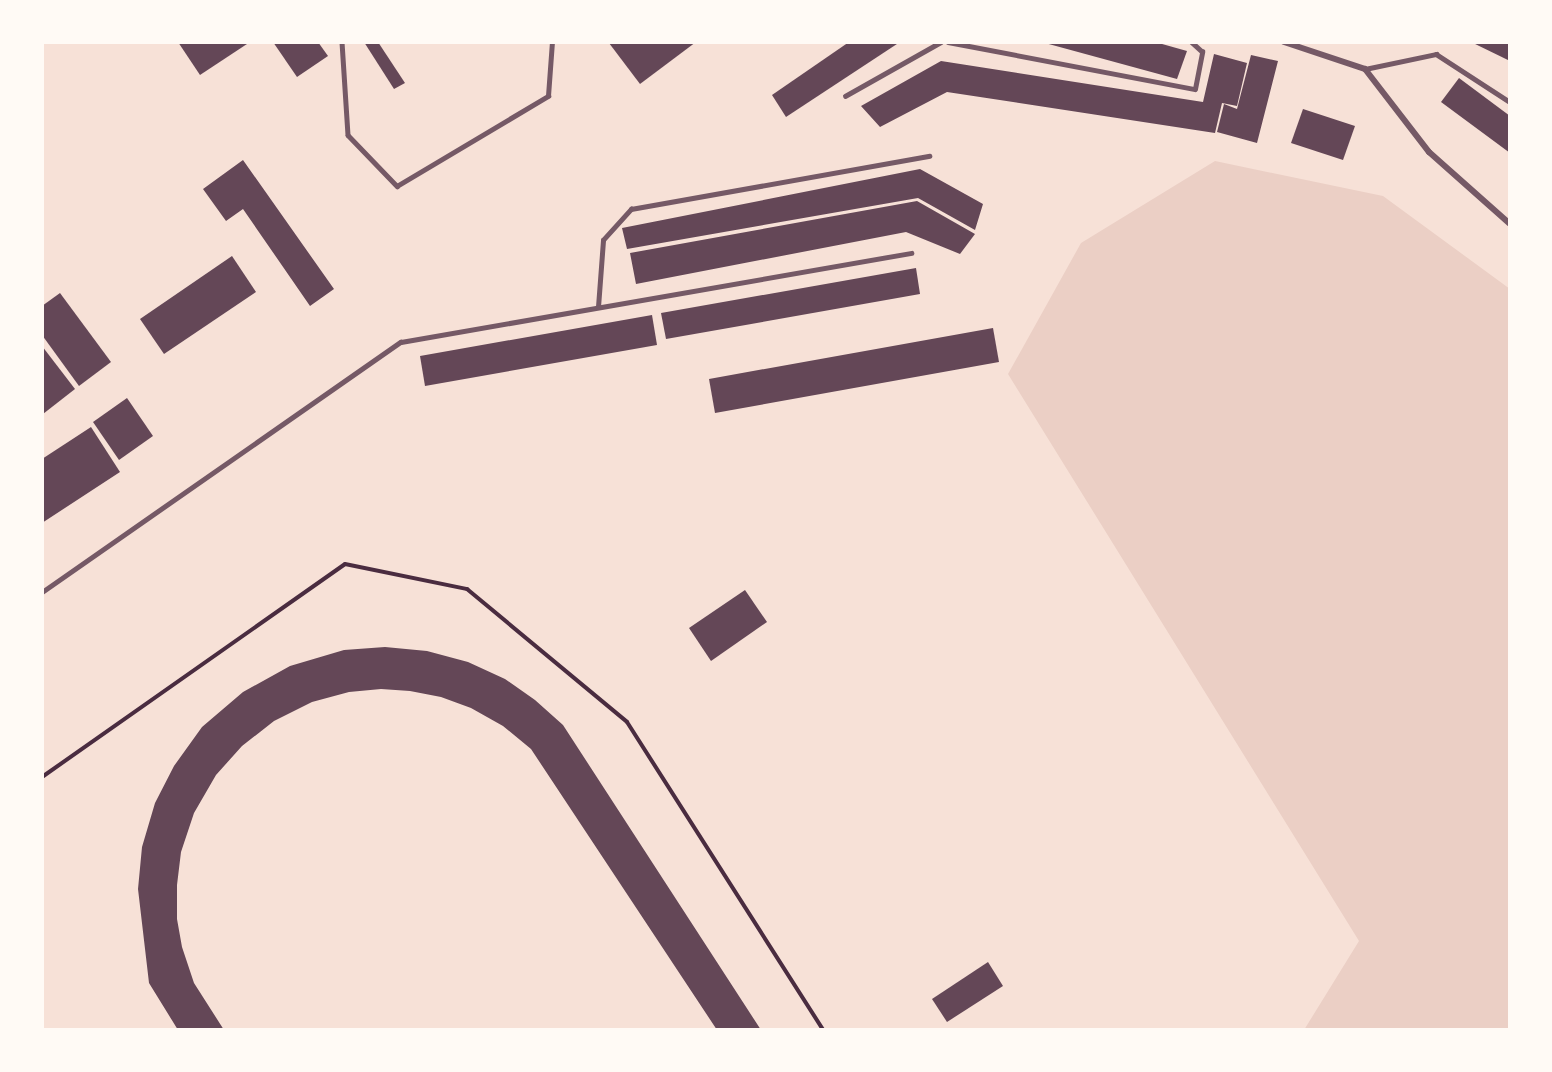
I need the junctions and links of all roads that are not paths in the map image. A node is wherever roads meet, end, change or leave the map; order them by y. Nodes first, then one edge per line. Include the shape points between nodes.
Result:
1 (342, 42) edge
2 (552, 42) edge
3 (941, 42) edge
4 (948, 42) edge
5 (1191, 42) edge
6 (1284, 42) edge
7 (1365, 69) junction
8 (844, 96) dead end
9 (1510, 102) edge
10 (929, 156) dead end
11 (1510, 224) edge
12 (911, 253) dead end
13 (598, 307) junction
14 (42, 592) edge

1 - 2 lane via 348,135 397,186 548,96
3 - 8 lane
4 - 5 lane via 1195,89 1202,52
6 - 7 street
7 - 9 lane via 1436,54
7 - 11 street via 1429,152
10 - 13 lane via 631,209 603,240
12 - 13 lane
13 - 14 lane via 401,342

